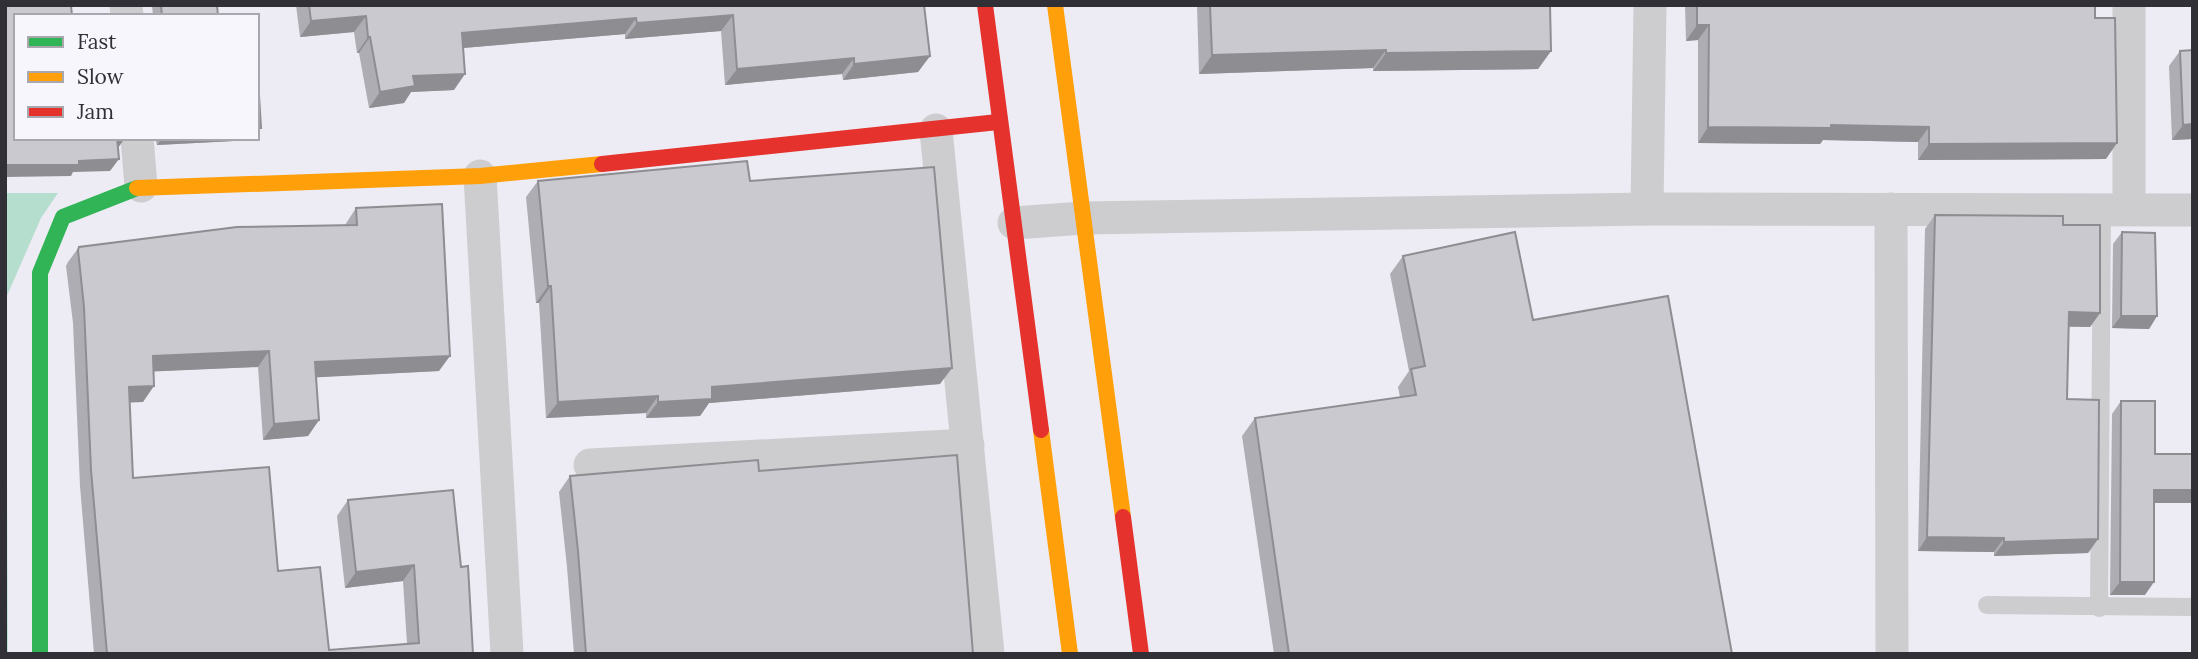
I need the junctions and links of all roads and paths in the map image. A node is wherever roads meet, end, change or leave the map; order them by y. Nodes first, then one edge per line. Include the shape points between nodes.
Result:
1 (985, 5) edge
2 (1055, 5) edge
3 (1650, 5) edge
4 (2129, 5) edge
5 (999, 122) junction
6 (936, 130) junction
7 (137, 140) edge
8 (480, 176) junction
9 (141, 186) junction
10 (2116, 208) junction
11 (1647, 209) junction
12 (1891, 209) junction
13 (2193, 210) edge
14 (1083, 218) junction
15 (1014, 223) junction
16 (968, 446) junction
17 (590, 466) dead end
18 (1987, 605) dead end
19 (2193, 607) edge
20 (2099, 608) junction
21 (40, 654) edge
22 (507, 654) edge
23 (988, 654) edge
24 (1070, 654) edge
25 (1141, 654) edge
26 (1892, 654) edge

1 - 5 street
2 - 14 street
3 - 11 street
4 - 10 street
5 - 6 street
5 - 15 street
6 - 8 street
6 - 16 street
7 - 9 street
8 - 9 street
8 - 22 street
9 - 21 street via 63,217 40,273
10 - 12 street
10 - 13 street
10 - 20 lane
11 - 12 street
11 - 14 street
12 - 26 street
14 - 15 street
14 - 25 street
15 - 24 street
16 - 17 street
16 - 23 street
18 - 20 lane
19 - 20 lane

